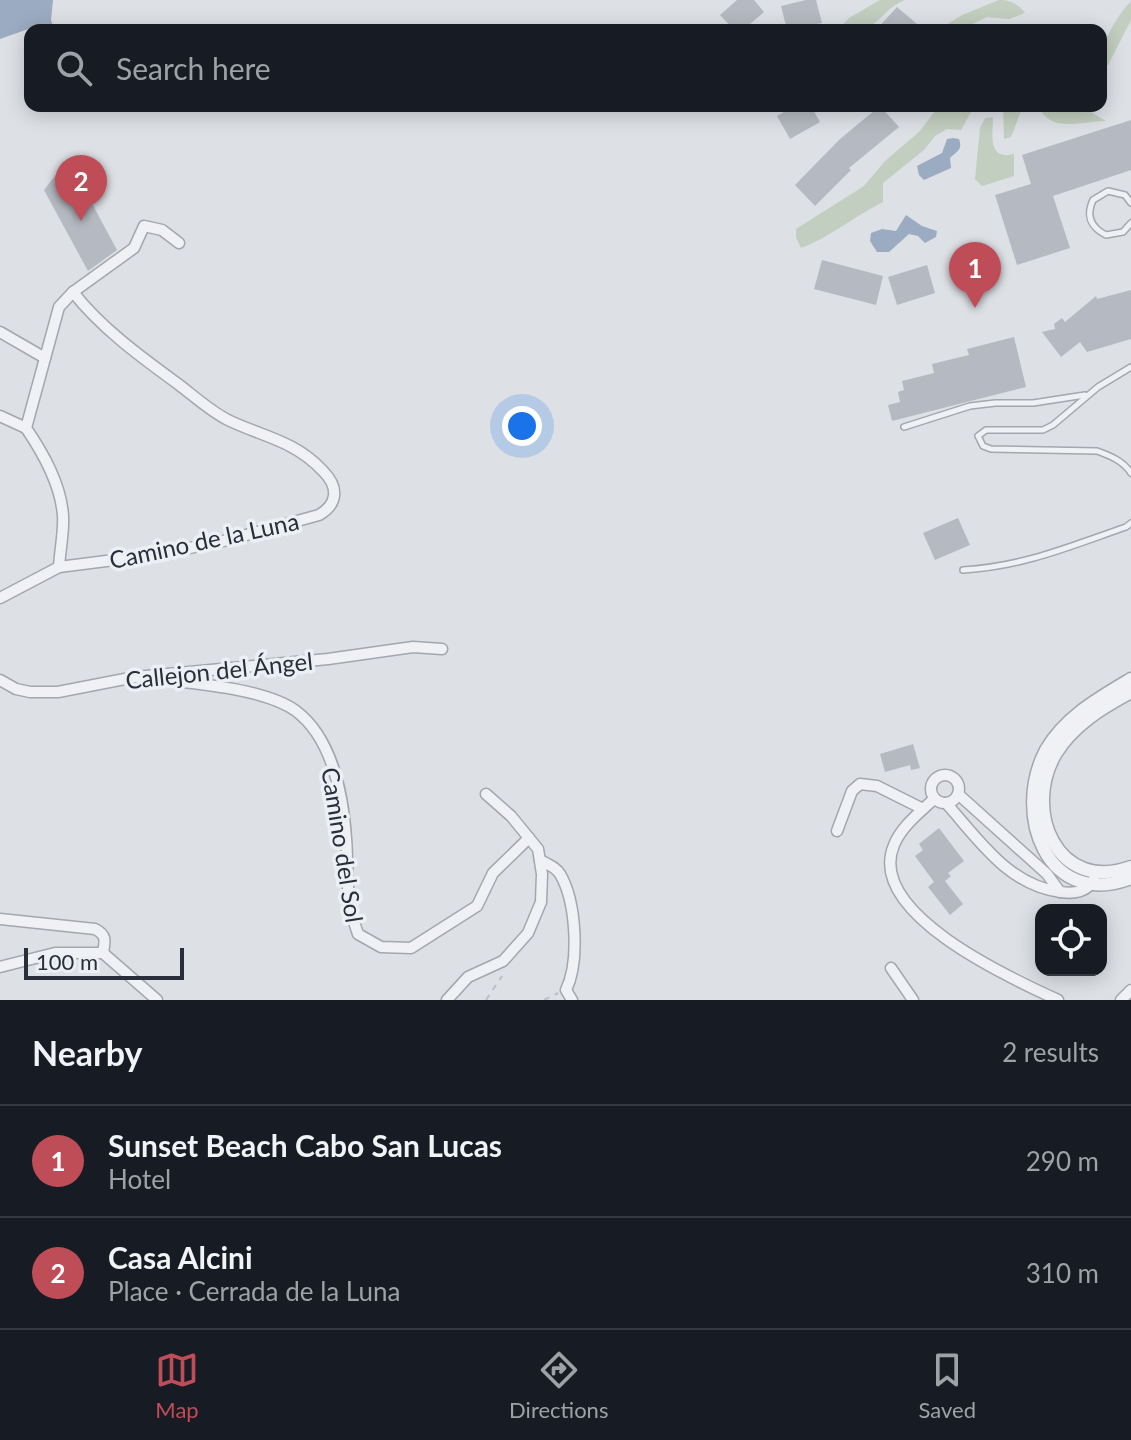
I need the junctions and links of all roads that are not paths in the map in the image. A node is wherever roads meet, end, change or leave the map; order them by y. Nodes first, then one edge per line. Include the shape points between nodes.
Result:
1 (1131, 202) edge
2 (1131, 223) edge
3 (179, 243) dead end
4 (73, 292) junction
5 (0, 332) edge
6 (45, 358) junction
7 (1131, 367) edge
8 (1086, 395) junction
9 (0, 416) edge
10 (904, 427) dead end
11 (26, 428) junction
12 (1131, 473) edge
13 (1131, 523) edge
14 (59, 567) junction
15 (963, 570) dead end
16 (0, 598) edge
17 (442, 649) dead end
18 (135, 677) junction
19 (1131, 679) edge
20 (0, 680) edge
21 (1131, 692) edge
22 (1052, 750) junction
23 (486, 794) dead end
24 (958, 794) junction
25 (934, 799) junction
26 (946, 803) junction
27 (923, 809) junction
28 (837, 831) dead end
29 (529, 838) junction
30 (540, 860) junction
31 (1131, 867) edge
32 (1131, 878) edge
33 (1094, 880) junction
34 (1060, 892) junction
35 (0, 919) edge
36 (103, 953) junction
37 (0, 967) edge
38 (891, 968) dead end
39 (1131, 990) edge
40 (569, 995) edge
41 (157, 1000) edge
42 (447, 1000) edge
43 (913, 1000) edge
44 (1058, 1000) edge
45 (1121, 1000) edge

1 - 2 lane via 1117,191 1100,194 1089,216 1093,227 1106,235 1123,232
3 - 4 street via 162,230 144,226 126,255
4 - 6 street via 61,303
4 - 14 street, Camino de la Luna via 140,355 224,418 302,452 324,472 335,493 328,510 296,523 161,554
5 - 6 street
6 - 11 street
7 - 8 lane
8 - 10 lane via 970,406
8 - 12 lane via 1043,430 986,430 979,439 991,449 1097,451
9 - 11 street
11 - 14 street via 47,462 61,504
13 - 15 lane via 1027,562
14 - 16 street
17 - 18 street, Callejon del Ángel via 413,647
18 - 20 street, Callejon del Ángel via 58,692 30,692
18 - 29 street, Camino del Sol via 263,696 296,711 321,739 333,769 346,838 348,908 358,934 381,947 411,948 477,906 493,873
19 - 22 street via 1078,713 1060,730
21 - 22 street via 1079,725
22 - 33 street via 1039,768 1034,790 1043,850 1065,875
23 - 29 street
24 - 25 street via 957,782 940,776 931,786
24 - 26 street
24 - 34 street
25 - 26 street
25 - 27 street
26 - 34 street via 1003,866 1036,887
27 - 28 street via 877,786 860,784 854,787
27 - 44 street via 891,854 895,884 906,903 985,965
29 - 30 street
30 - 40 street via 559,871 571,901
30 - 42 street via 541,902 528,933 503,961 468,977
31 - 33 street
32 - 33 street via 1111,884
33 - 34 street via 1075,892
35 - 36 street via 95,929 106,939
36 - 37 street via 55,953
36 - 41 street
38 - 43 street
39 - 45 street

